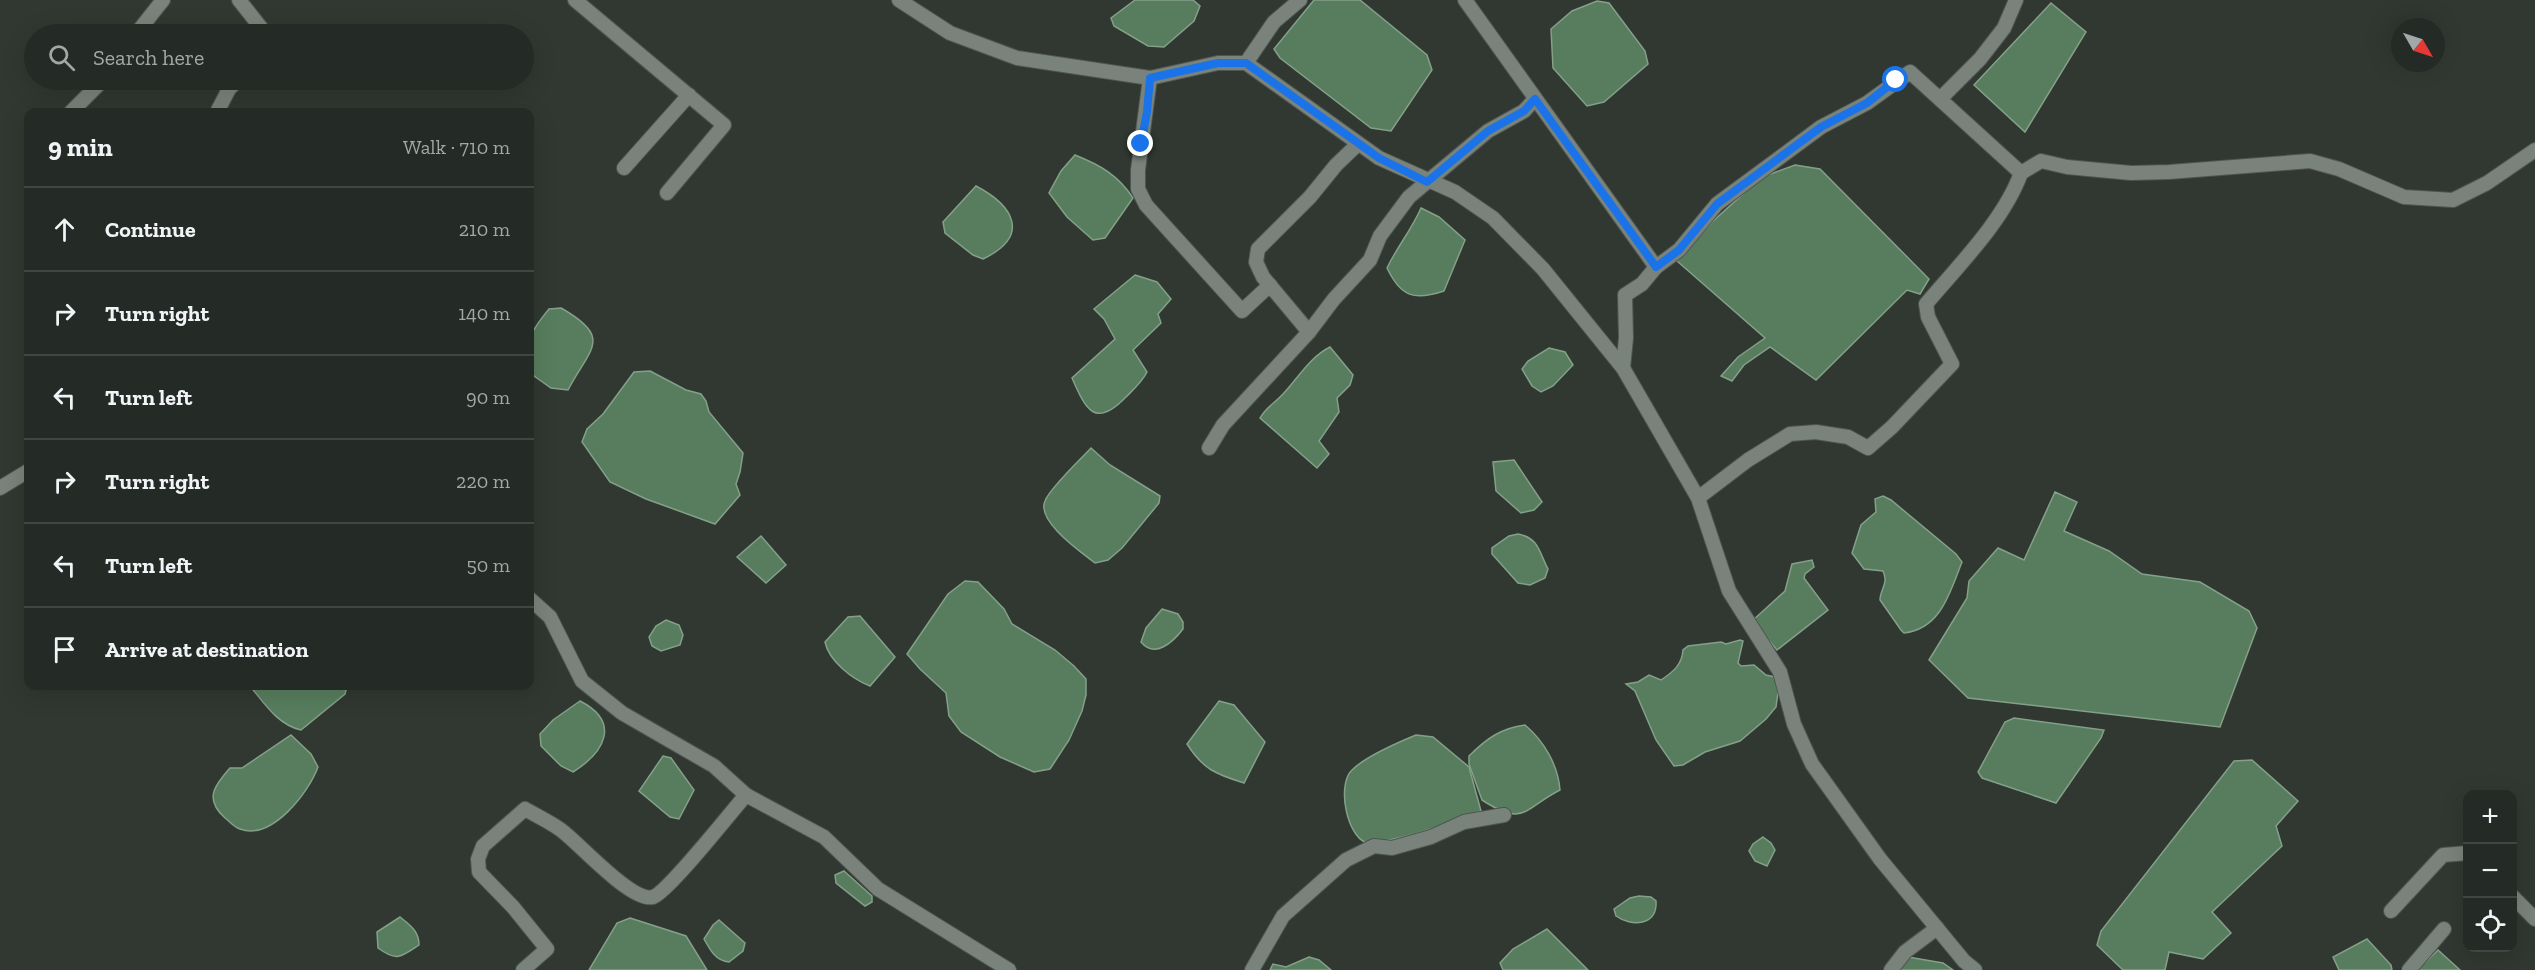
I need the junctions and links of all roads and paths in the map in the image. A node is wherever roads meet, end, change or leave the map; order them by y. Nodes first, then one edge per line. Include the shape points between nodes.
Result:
1 (163, 0) edge
2 (238, 0) edge
3 (575, 0) edge
4 (899, 0) edge
5 (1300, 0) edge
6 (1465, 0) edge
7 (2016, 0) edge
8 (144, 24) edge
9 (258, 24) edge
10 (1246, 63) junction
11 (1150, 78) junction
12 (93, 90) edge
13 (228, 90) edge
14 (689, 95) junction
15 (1535, 99) junction
16 (1940, 99) junction
17 (75, 108) edge
18 (219, 108) edge
19 (1358, 144) junction
20 (2535, 150) edge
21 (624, 168) dead end
22 (2021, 173) junction
23 (1427, 182) junction
24 (667, 193) dead end
25 (1656, 267) junction
26 (1270, 285) junction
27 (1309, 333) junction
28 (1623, 368) junction
29 (1209, 448) dead end
30 (24, 473) edge
31 (0, 488) edge
32 (1698, 498) junction
33 (534, 603) edge
34 (746, 795) junction
35 (1504, 815) dead end
36 (2463, 853) edge
37 (2514, 898) edge
38 (2391, 911) dead end
39 (2535, 919) edge
40 (1937, 928) junction
41 (2444, 929) dead end
42 (523, 970) edge
43 (1009, 970) edge
44 (1252, 970) edge
45 (1891, 970) edge
46 (1975, 970) edge
47 (2409, 970) edge

1 - 8 street
2 - 9 street
3 - 14 street
4 - 11 street via 950,33 1017,58
5 - 10 street via 1274,22
6 - 15 street
7 - 16 street via 2004,28
10 - 11 street via 1218,63
10 - 19 street
11 - 26 street via 1138,170 1138,189 1146,205 1242,311
12 - 17 street
13 - 18 street
14 - 21 street
14 - 24 street via 724,125
15 - 23 street via 1524,111 1488,131
15 - 25 street
16 - 22 street
16 - 25 street via 1910,72 1867,103 1821,127 1717,204 1679,250
19 - 23 street
19 - 26 street via 1258,249 1256,262
20 - 22 street via 2487,183 2452,200 2404,197 2310,160 2131,173 2041,161
22 - 32 street via 2013,194 1926,303 1928,317 1952,364 1892,427 1868,448 1848,437 1816,432 1790,434
23 - 27 street via 1409,197 1380,236 1370,260
23 - 28 street via 1455,192 1493,218 1543,269
25 - 28 street via 1642,284 1624,295
26 - 27 street
27 - 29 street via 1223,425
28 - 32 street
30 - 31 street
32 - 40 street via 1729,591 1780,672 1794,724 1812,764 1880,859
33 - 34 street via 550,617 582,681 622,713 714,766
34 - 42 street via 697,854 654,897 642,897 625,886 561,830 525,808 483,846 478,860 479,872 547,949
34 - 43 street via 824,837 878,889
35 - 44 street via 1464,822 1392,848 1374,846 1346,860 1283,916
36 - 38 street via 2443,855
37 - 39 street
40 - 45 street via 1905,952
40 - 46 street
41 - 47 street

